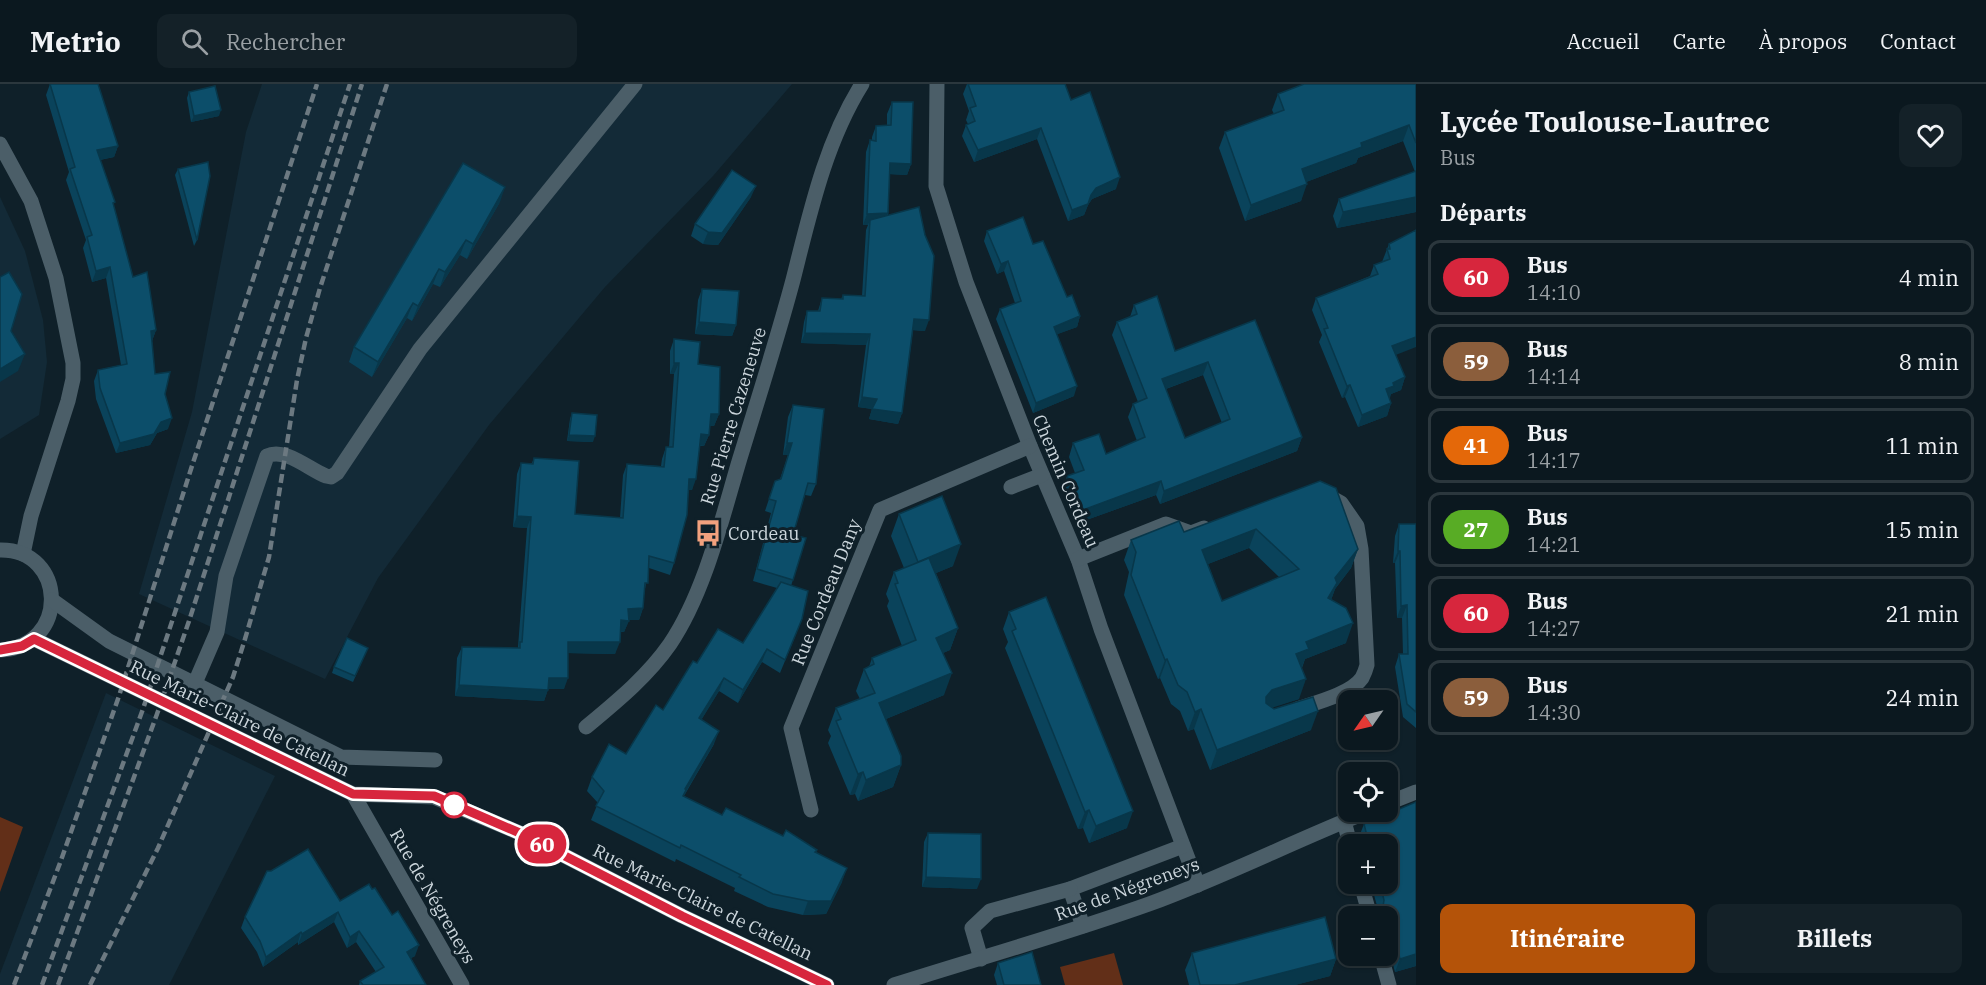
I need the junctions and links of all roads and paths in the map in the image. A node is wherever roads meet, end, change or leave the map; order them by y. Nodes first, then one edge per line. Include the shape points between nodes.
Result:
1 (635, 84) edge
2 (862, 84) edge
3 (937, 84) edge
4 (0, 144) edge
5 (1030, 446) junction
6 (1042, 475) junction
7 (1011, 487) dead end
8 (1308, 490) edge
9 (1216, 525) edge
10 (0, 550) edge
11 (23, 554) junction
12 (1078, 559) junction
13 (52, 600) junction
14 (34, 639) junction
15 (0, 650) edge
16 (195, 683) junction
17 (1278, 715) edge
18 (586, 727) dead end
19 (435, 760) dead end
20 (1416, 792) edge
21 (353, 794) junction
22 (1398, 799) edge
23 (811, 810) dead end
24 (1342, 822) edge
25 (1183, 846) junction
26 (1198, 885) junction
27 (1070, 889) junction
28 (1083, 926) junction
29 (981, 959) junction
30 (1384, 966) edge
31 (462, 985) edge
32 (827, 985) edge
33 (894, 985) edge
34 (1389, 985) edge

1 - 16 street via 420,349 337,473 326,476 284,455 267,456 226,576 217,632
2 - 18 street, Rue Pierre Cazeneuve via 835,134 824,166 717,537 690,608 670,644 644,675
3 - 5 street, Chemin Cordeau via 936,186 966,282
4 - 11 street via 31,201 56,278 73,363 68,401
5 - 6 street, Chemin Cordeau
5 - 23 street, Rue Cordeau Dany via 880,510 791,728
6 - 7 street
6 - 12 street, Chemin Cordeau
8 - 17 street via 1341,503 1357,526 1367,664 1362,679 1352,687
9 - 12 street via 1191,533 1166,524
10 - 11 street
11 - 13 street via 45,573
12 - 25 street, Chemin Cordeau
13 - 14 street via 44,628
13 - 16 street, Rue Marie-Claire de Catellan via 110,641
14 - 15 street
14 - 21 street, Rue Marie-Claire de Catellan
16 - 19 street, Rue Marie-Claire de Catellan via 341,757
20 - 22 street
21 - 31 street, Rue de Négreneys
21 - 32 street, Rue Marie-Claire de Catellan via 434,796 522,834
24 - 26 street, Rue de Négreneys
25 - 26 street, Chemin Cordeau
25 - 27 street
26 - 28 street, Rue de Négreneys
27 - 28 street
27 - 29 street via 990,911 972,928
28 - 29 street, Rue de Négreneys
29 - 33 street, Rue de Négreneys
30 - 34 street

